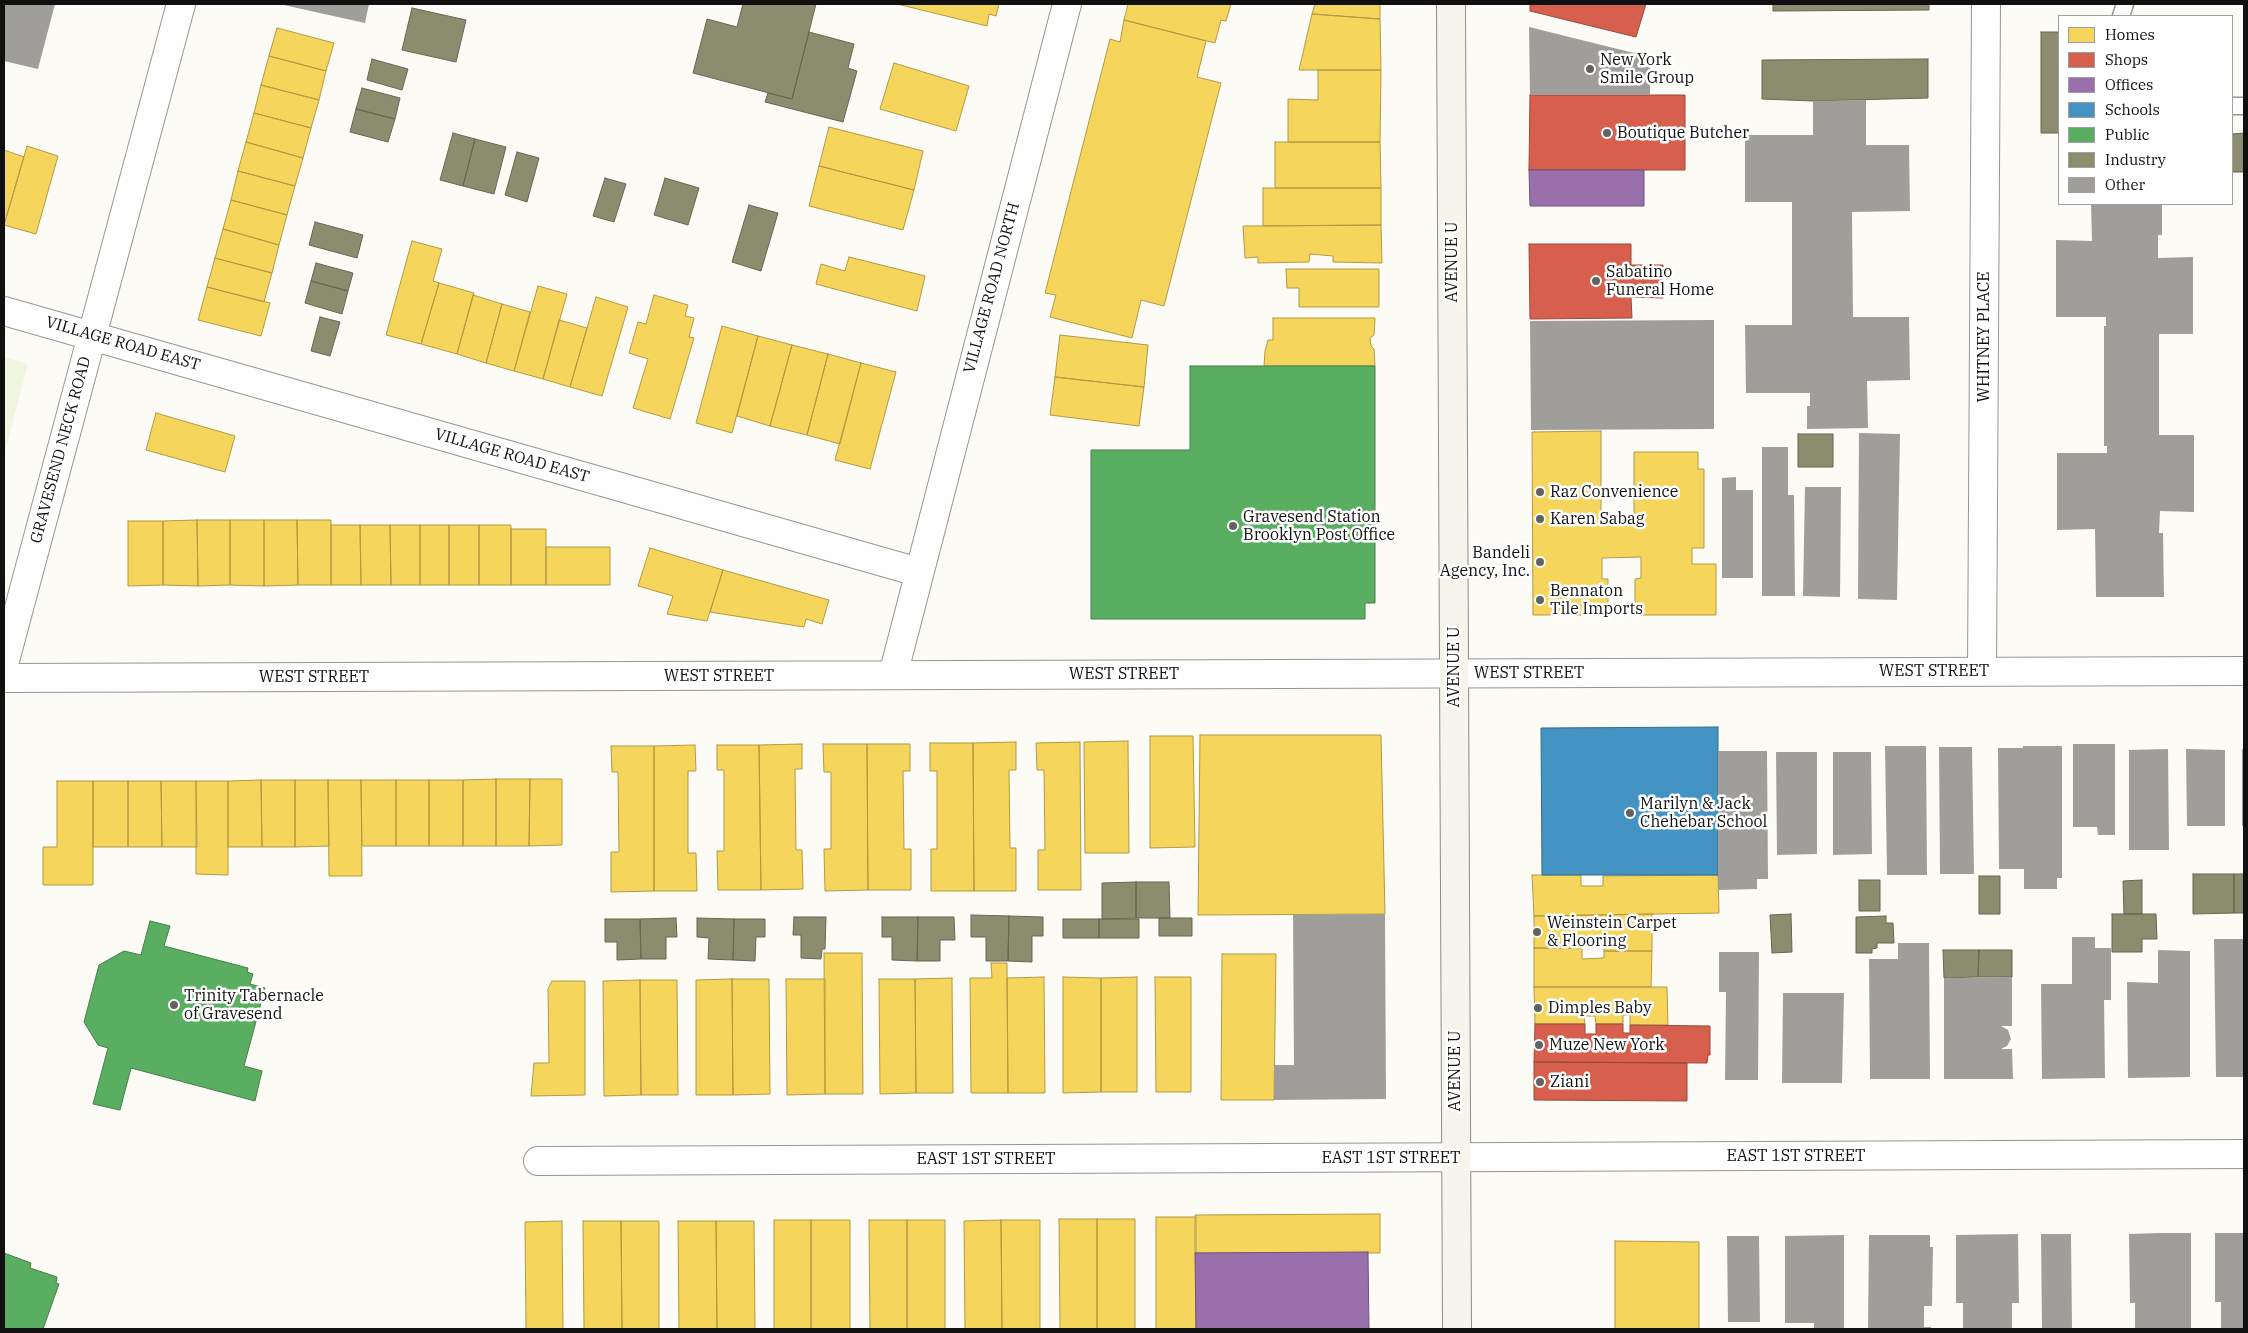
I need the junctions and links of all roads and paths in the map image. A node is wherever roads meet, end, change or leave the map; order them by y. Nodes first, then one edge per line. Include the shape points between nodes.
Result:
1 (181, 4) edge
2 (1067, 4) edge
3 (1451, 4) edge
4 (1986, 4) edge
5 (4, 311) edge
6 (91, 335) junction
7 (918, 572) junction
8 (4, 664) edge
9 (1982, 671) junction
10 (2244, 671) edge
11 (1454, 673) junction
12 (893, 675) junction
13 (4, 678) edge
14 (2244, 1154) edge
15 (1456, 1157) junction
16 (538, 1161) dead end
17 (1457, 1329) edge

1 - 6 street, GRAVESEND NECK ROAD
2 - 7 street, VILLAGE ROAD NORTH
3 - 11 main road, AVENUE U
4 - 9 street, WHITNEY PLACE
5 - 6 street, VILLAGE ROAD EAST
6 - 7 street, VILLAGE ROAD EAST
6 - 8 street, GRAVESEND NECK ROAD
7 - 12 street
9 - 10 street, WEST STREET
9 - 11 street, WEST STREET
11 - 12 street, WEST STREET
11 - 15 main road, AVENUE U
12 - 13 street, WEST STREET
14 - 15 street, EAST 1ST STREET
15 - 16 street, EAST 1ST STREET
15 - 17 main road, AVENUE U

